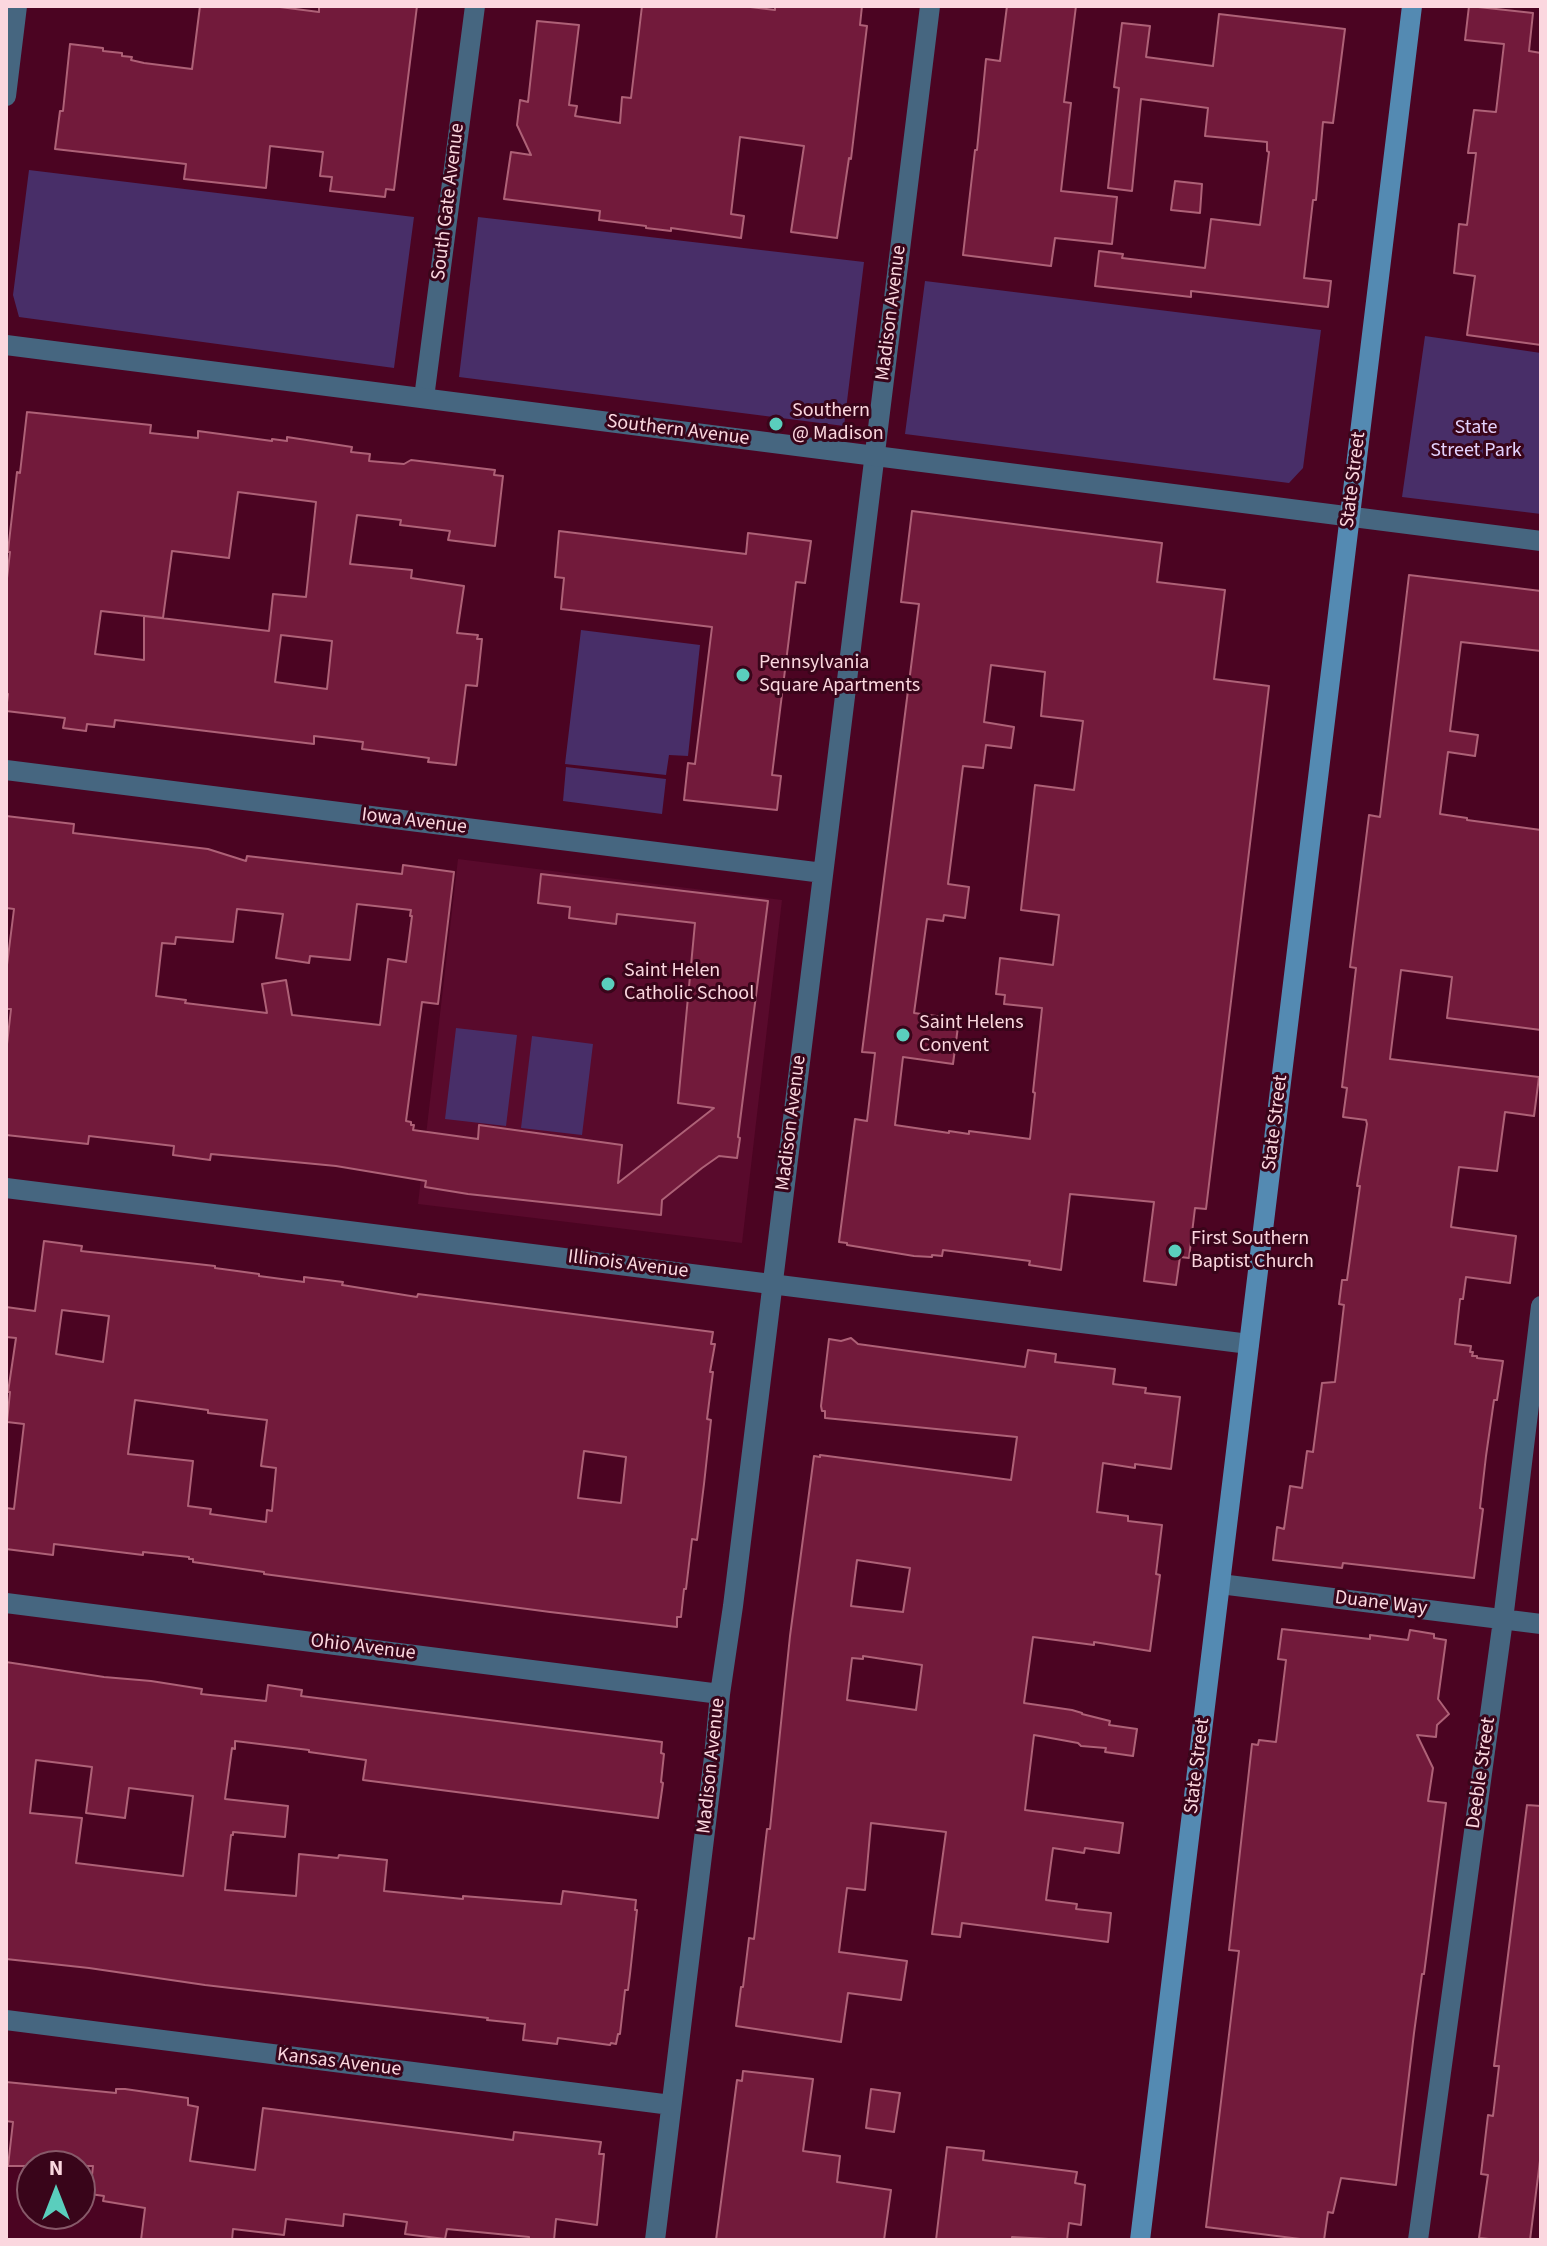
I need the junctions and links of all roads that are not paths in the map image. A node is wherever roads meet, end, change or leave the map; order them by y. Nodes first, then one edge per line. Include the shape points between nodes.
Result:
1 (17, 6) edge
2 (475, 6) edge
3 (930, 6) edge
4 (1412, 6) edge
5 (6, 96) edge
6 (6, 345) edge
7 (424, 398) junction
8 (874, 456) junction
9 (1350, 516) junction
10 (1541, 541) edge
11 (6, 770) edge
12 (823, 873) junction
13 (6, 1188) edge
14 (773, 1283) junction
15 (1541, 1306) edge
16 (1249, 1344) junction
17 (1220, 1584) junction
18 (6, 1603) edge
19 (1503, 1620) junction
20 (1541, 1624) edge
21 (720, 1694) junction
22 (6, 2020) edge
23 (671, 2105) junction
24 (655, 2240) edge
25 (1140, 2240) edge
26 (1418, 2240) edge

1 - 5 street
2 - 7 street, South Gate Avenue
3 - 8 street, Madison Avenue
4 - 9 main road, State Street
6 - 7 street, Southern Avenue
7 - 8 street, Southern Avenue
8 - 9 street, Southern Avenue
8 - 12 street, Madison Avenue
9 - 10 street, Southern Avenue
9 - 16 main road, State Street
11 - 12 street, Iowa Avenue
12 - 14 street, Madison Avenue
13 - 14 street, Illinois Avenue
14 - 16 street, Illinois Avenue
14 - 21 street, Madison Avenue
15 - 19 street, Deeble Street
16 - 17 main road, State Street
17 - 19 street, Duane Way
17 - 25 main road, State Street
18 - 21 street, Ohio Avenue
19 - 20 street, Duane Way
19 - 26 street, Deeble Street
21 - 23 street, Madison Avenue
22 - 23 street, Kansas Avenue
23 - 24 street, Madison Avenue

